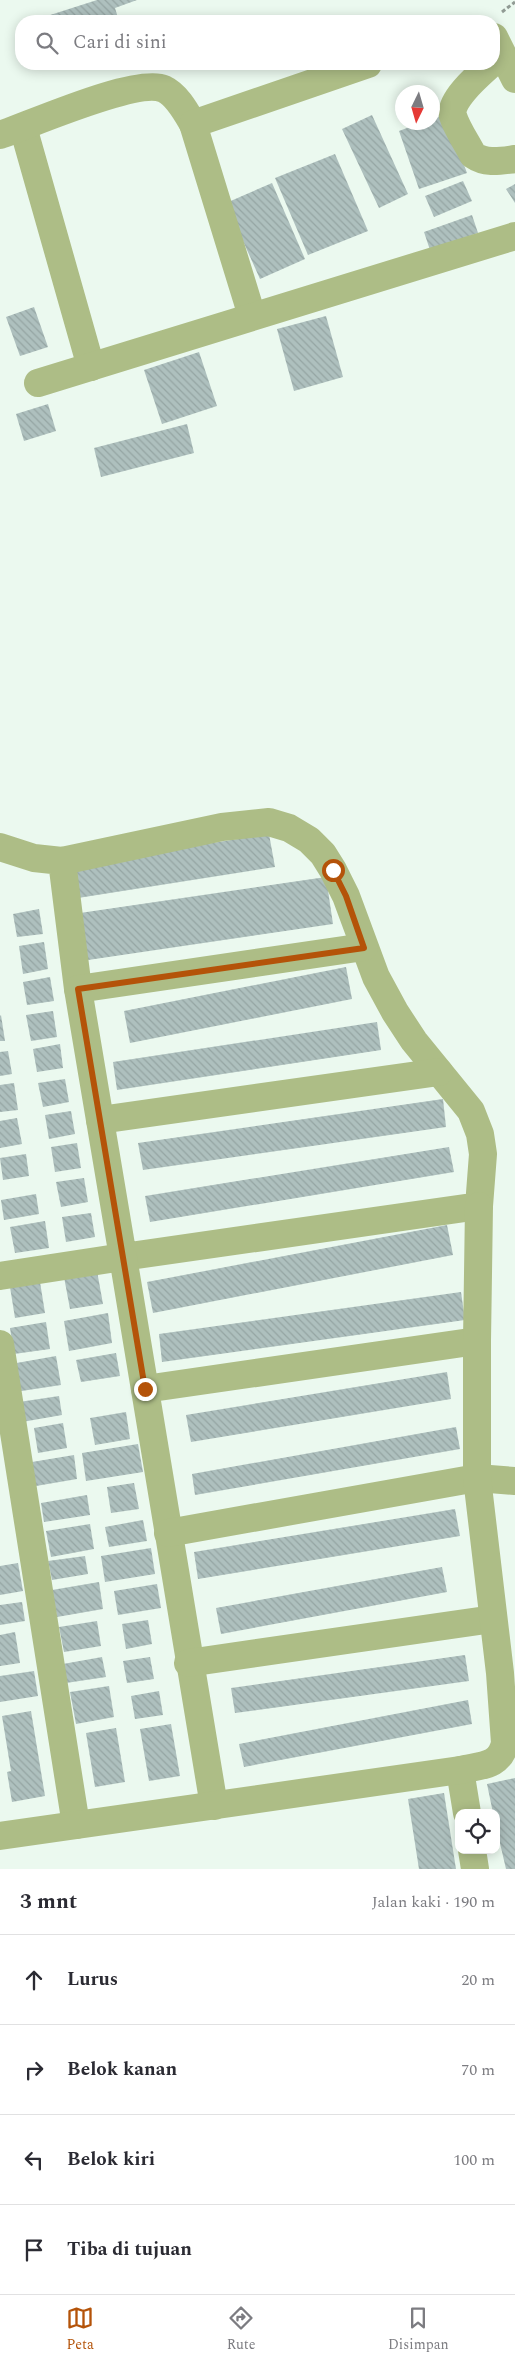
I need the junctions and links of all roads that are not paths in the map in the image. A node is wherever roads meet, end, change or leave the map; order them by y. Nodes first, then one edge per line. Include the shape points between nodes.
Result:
1 (500, 60) edge
2 (351, 70) edge
3 (481, 70) edge
4 (515, 79) edge
5 (194, 124) junction
6 (11, 131) edge
7 (515, 159) edge
8 (515, 236) edge
9 (252, 316) junction
10 (90, 366) junction
11 (38, 383) dead end
12 (0, 847) edge
13 (62, 861) junction
14 (364, 948) junction
15 (78, 989) junction
16 (439, 1072) junction
17 (100, 1120) junction
18 (480, 1206) junction
19 (123, 1257) junction
20 (0, 1276) edge
21 (476, 1341) junction
22 (0, 1344) edge
23 (145, 1389) junction
24 (477, 1478) junction
25 (515, 1481) edge
26 (168, 1533) junction
27 (493, 1619) junction
28 (188, 1663) junction
29 (508, 1672) edge
30 (460, 1770) junction
31 (214, 1806) junction
32 (466, 1809) edge
33 (76, 1825) junction
34 (0, 1836) edge
35 (473, 1854) edge
36 (475, 1869) edge

1 - 4 street
2 - 5 street
3 - 7 street via 454,104 452,115 473,155 492,162
5 - 6 street via 165,89 144,86
5 - 9 street
6 - 10 street
8 - 9 street
9 - 10 street
10 - 11 street
12 - 13 street via 34,858
13 - 14 street via 222,827 269,822 289,828 309,840 323,854 346,896
13 - 15 street
14 - 15 street
14 - 16 street via 395,1012
15 - 17 street
16 - 17 street
16 - 18 street via 471,1111 480,1134 483,1154
17 - 19 street
18 - 19 street
18 - 21 street
19 - 20 street
19 - 23 street
21 - 23 street
21 - 24 street
22 - 33 street
23 - 26 street
24 - 25 street
24 - 26 street
24 - 27 street
26 - 28 street
27 - 28 street
27 - 29 street
28 - 31 street
29 - 30 street via 503,1753 497,1761
30 - 31 street
30 - 32 street
31 - 33 street
33 - 34 street
35 - 36 street

